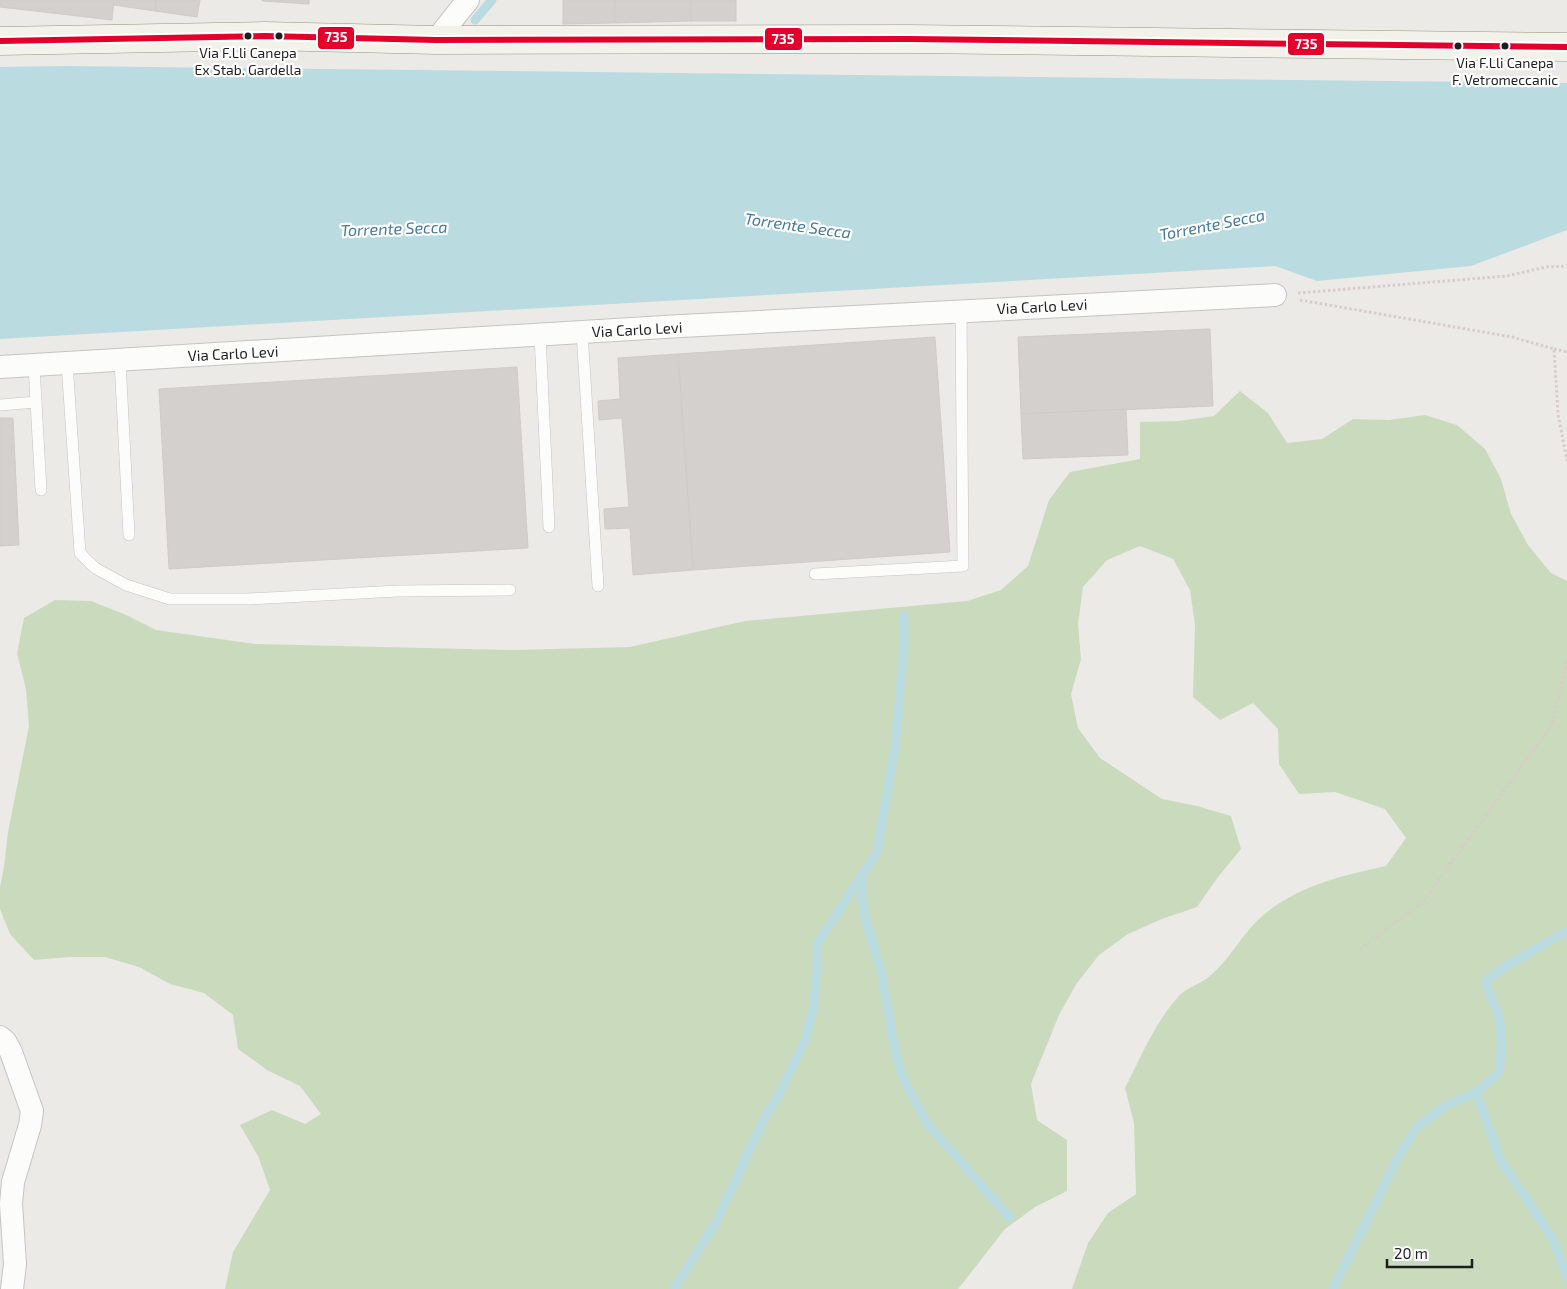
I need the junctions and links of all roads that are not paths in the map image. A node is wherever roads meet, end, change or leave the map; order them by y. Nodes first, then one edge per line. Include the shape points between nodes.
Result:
1 (468, 0) edge
2 (436, 40) junction
3 (0, 42) edge
4 (1567, 47) edge
5 (1275, 295) road end
6 (961, 310) junction
7 (582, 332) junction
8 (540, 335) junction
9 (120, 360) junction
10 (67, 363) junction
11 (34, 365) junction
12 (0, 367) edge
13 (36, 402) junction
14 (0, 405) edge
15 (41, 490) dead end
16 (549, 528) dead end
17 (129, 535) dead end
18 (815, 574) dead end
19 (598, 586) dead end
20 (510, 590) dead end
21 (0, 1037) edge
22 (12, 1289) edge

1 - 2 street
2 - 3 main road via 265,36
2 - 4 main road via 929,40
5 - 6 street, Via Carlo Levi
6 - 7 street, Via Carlo Levi
6 - 18 lane via 963,566
7 - 8 street, Via Carlo Levi
7 - 19 lane
8 - 9 street, Via Carlo Levi
8 - 16 lane
9 - 10 street, Via Carlo Levi
9 - 17 lane
10 - 11 street, Via Carlo Levi
10 - 20 lane via 80,553 95,568 126,585 170,599
11 - 12 street, Via Carlo Levi
11 - 13 lane
13 - 14 lane
13 - 15 lane
21 - 22 street via 11,1052 32,1111 13,1182 11,1204 15,1264

